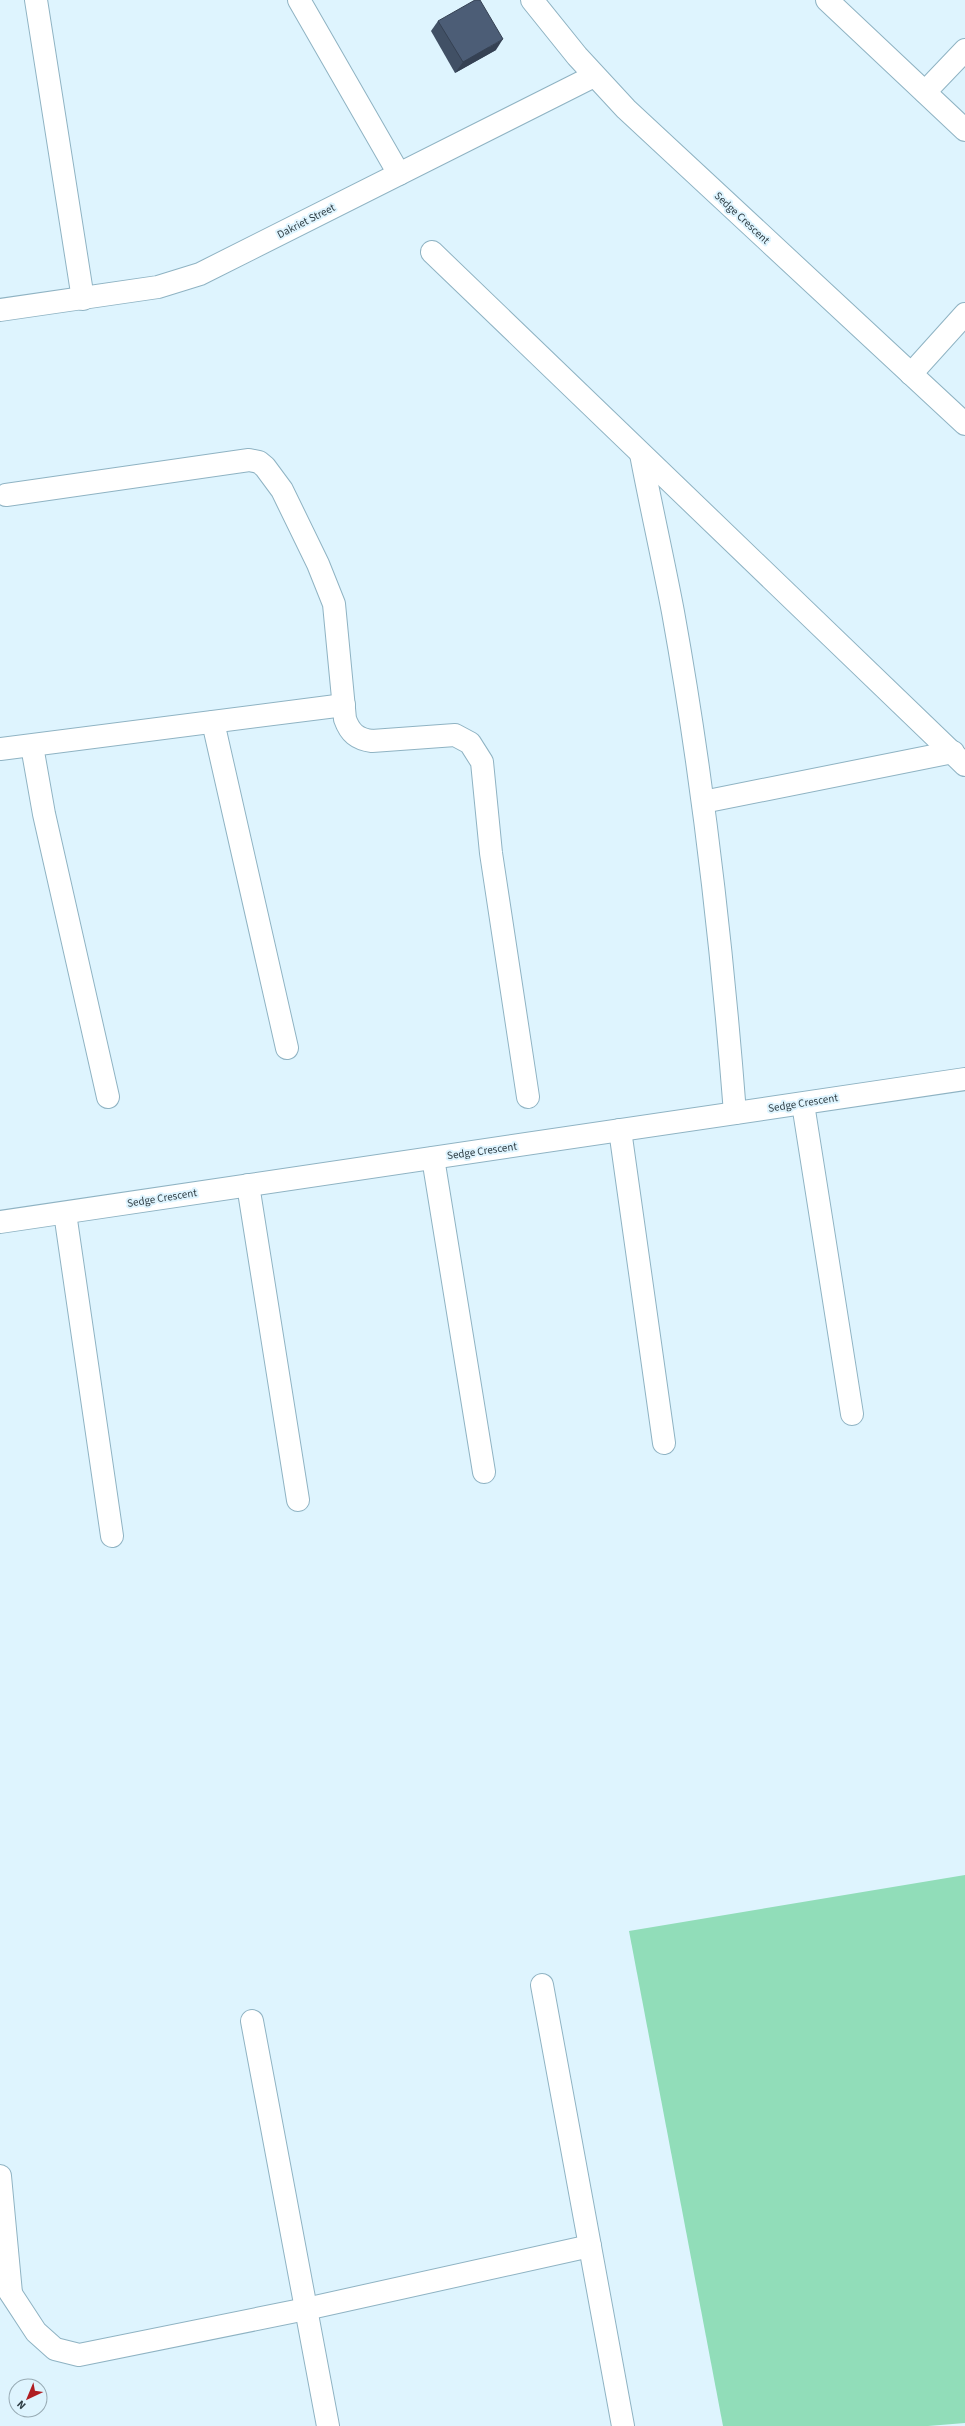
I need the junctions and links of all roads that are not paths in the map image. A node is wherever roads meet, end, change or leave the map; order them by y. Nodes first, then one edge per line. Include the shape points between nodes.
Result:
1 (36, 0) edge
2 (299, 0) edge
3 (532, 0) edge
4 (827, 0) edge
5 (965, 50) edge
6 (594, 76) junction
7 (925, 92) junction
8 (965, 130) edge
9 (399, 174) junction
10 (432, 252) dead end
11 (83, 299) junction
12 (0, 310) edge
13 (965, 314) edge
14 (911, 374) junction
15 (965, 424) edge
16 (641, 454) junction
17 (6, 495) dead end
18 (344, 705) junction
19 (213, 722) junction
20 (32, 746) junction
21 (0, 749) edge
22 (959, 758) edge
23 (703, 802) junction
24 (287, 1048) dead end
25 (965, 1079) edge
26 (108, 1097) dead end
27 (528, 1097) dead end
28 (803, 1104) junction
29 (735, 1113) junction
30 (620, 1130) junction
31 (434, 1158) junction
32 (248, 1185) junction
33 (66, 1213) junction
34 (0, 1222) edge
35 (852, 1414) dead end
36 (664, 1443) dead end
37 (484, 1472) dead end
38 (298, 1500) dead end
39 (112, 1536) dead end
40 (542, 1985) dead end
41 (252, 2021) dead end
42 (0, 2176) edge
43 (590, 2246) junction
44 (5, 2285) edge
45 (306, 2309) junction
46 (328, 2426) edge
47 (623, 2426) edge

1 - 11 street
2 - 9 street
3 - 6 street, Sedge Crescent
4 - 7 street
5 - 7 street
6 - 9 street, Dakriet Street
6 - 14 street, Sedge Crescent via 701,181
7 - 8 street
9 - 11 street, Dakriet Street via 200,274 158,287
10 - 16 street
11 - 12 street, Dakriet Street
13 - 14 street
14 - 15 street, Sedge Crescent
16 - 22 street
16 - 23 street via 672,612
17 - 18 street via 249,460 259,462 282,490 318,564 334,604
18 - 19 street
18 - 27 street via 348,728 362,740 382,742 455,735 470,743 477,752 484,770 491,853
19 - 20 street
19 - 24 street
20 - 21 street
20 - 26 street via 44,814
22 - 23 street
23 - 29 street via 725,990
25 - 28 street, Sedge Crescent
28 - 29 street, Sedge Crescent
28 - 35 street
29 - 30 street, Sedge Crescent
30 - 31 street, Sedge Crescent
30 - 36 street
31 - 32 street, Sedge Crescent
31 - 37 street
32 - 33 street, Sedge Crescent
32 - 38 street
33 - 34 street, Sedge Crescent
33 - 39 street
40 - 43 street
41 - 45 street
42 - 44 street
43 - 45 street
43 - 47 street
44 - 45 street via 36,2332 55,2349 79,2355
45 - 46 street

